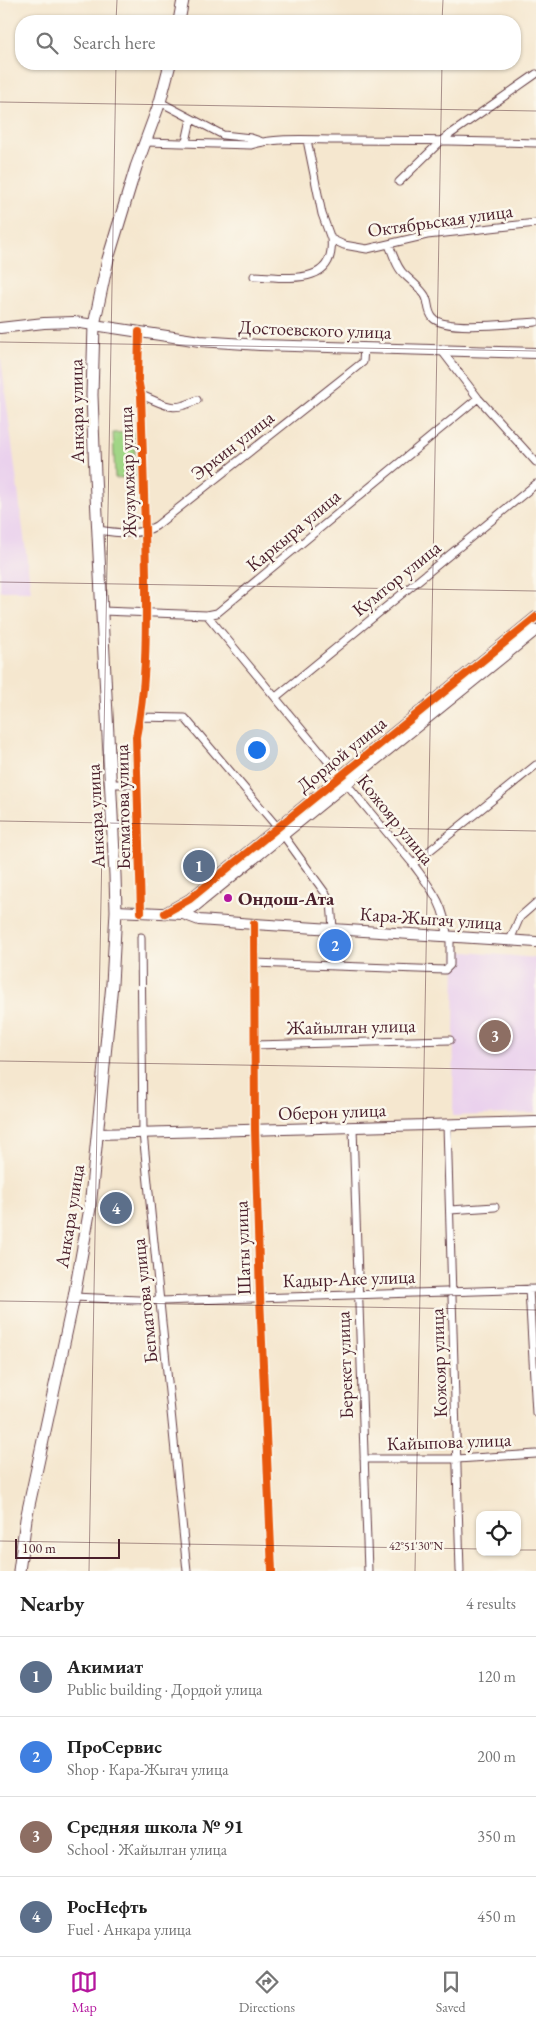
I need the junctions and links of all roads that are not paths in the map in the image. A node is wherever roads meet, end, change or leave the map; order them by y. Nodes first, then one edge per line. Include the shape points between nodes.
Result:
1 (182, 0) edge
2 (181, 15) edge
3 (168, 70) edge
4 (536, 74) edge
5 (160, 102) junction
6 (191, 119) junction
7 (307, 140) junction
8 (442, 140) junction
9 (146, 142) junction
10 (186, 142) junction
11 (260, 142) junction
12 (536, 143) edge
13 (399, 182) dead end
14 (536, 223) edge
15 (331, 239) junction
16 (389, 245) junction
17 (254, 276) dead end
18 (536, 322) edge
19 (94, 325) junction
20 (0, 328) edge
21 (139, 332) junction
22 (364, 348) junction
23 (442, 351) junction
24 (536, 353) edge
25 (141, 395) junction
26 (478, 398) junction
27 (197, 400) dead end
28 (536, 462) edge
29 (536, 484) edge
30 (98, 530) junction
31 (145, 532) junction
32 (102, 611) junction
33 (146, 612) junction
34 (207, 615) junction
35 (536, 617) edge
36 (536, 630) edge
37 (276, 697) junction
38 (140, 717) junction
39 (536, 765) edge
40 (343, 780) junction
41 (111, 784) junction
42 (137, 784) junction
43 (138, 824) junction
44 (113, 826) junction
45 (280, 831) junction
46 (413, 864) junction
47 (536, 903) edge
48 (194, 907) junction
49 (116, 911) junction
50 (141, 912) junction
51 (165, 913) junction
52 (183, 914) junction
53 (194, 918) junction
54 (254, 924) junction
55 (333, 929) junction
56 (141, 937) dead end
57 (448, 937) junction
58 (510, 940) junction
59 (536, 942) edge
60 (254, 963) junction
61 (450, 1040) dead end
62 (254, 1044) junction
63 (536, 1122) edge
64 (448, 1125) junction
65 (352, 1128) junction
66 (255, 1130) junction
67 (143, 1133) junction
68 (98, 1134) junction
69 (495, 1207) dead end
70 (450, 1210) junction
71 (532, 1289) edge
72 (452, 1291) junction
73 (358, 1295) junction
74 (74, 1297) junction
75 (260, 1297) junction
76 (160, 1302) junction
77 (536, 1413) edge
78 (536, 1454) edge
79 (457, 1459) junction
80 (364, 1460) junction
81 (19, 1571) edge
82 (187, 1571) edge
83 (272, 1571) edge
84 (368, 1571) edge
85 (460, 1571) edge

1 - 2 main road
3 - 5 main road, Анкара улица
4 - 8 street
5 - 6 street
5 - 9 main road, Анкара улица
6 - 10 street
6 - 11 street via 223,136 251,138
7 - 8 street
7 - 11 street
7 - 15 street via 322,214
8 - 12 street
8 - 13 street
9 - 10 street
9 - 19 main road, Анкара улица via 108,259
10 - 11 street
14 - 16 street, Октябрьская улица via 428,234
15 - 16 street, Октябрьская улица via 367,249
15 - 17 street via 333,252 329,262 318,272 304,278
16 - 18 street via 404,275 427,297 427,308 440,323 464,326
19 - 20 street, Достоевского улица via 74,322
19 - 21 street, Достоевского улица
19 - 30 main road, Анкара улица via 92,395
21 - 22 street, Достоевского улица via 214,342
21 - 25 street, Жузумжар улица
22 - 23 street, Достоевского улица
22 - 31 street, Эркин улица via 363,362
23 - 24 street, Достоевского улица
23 - 26 street
25 - 27 street via 173,408 181,408
25 - 31 street, Жузумжар улица
26 - 28 street
26 - 34 street, Каркыра улица via 217,613
29 - 37 street, Кумтор улица
30 - 31 street
30 - 32 main road, Анкара улица
31 - 33 street, Жузумжар улица
32 - 33 street
32 - 41 main road, Анкара улица
33 - 34 street
33 - 38 street, Бегматова улица
34 - 37 street, Кожояр улица
35 - 40 street, Дордой улица
36 - 40 street, Дордой улица
37 - 40 street, Кожояр улица
38 - 42 street, Бегматова улица via 136,737
38 - 45 street via 185,718
39 - 46 street
40 - 45 street, Дордой улица
40 - 46 street, Кожояр улица
41 - 42 street
41 - 44 main road, Анкара улица
42 - 43 street, Бегматова улица
43 - 44 street
43 - 50 street, Бегматова улица
44 - 49 main road, Анкара улица
45 - 48 street, Дордой улица
45 - 51 street, Дордой улица via 190,899
45 - 55 street via 330,901
46 - 57 street, Кожояр улица via 437,898 446,918
47 - 58 street via 520,917
48 - 52 street, Дордой улица
48 - 53 street
49 - 50 street, Кара-Жыгач улица
49 - 68 main road, Анкара улица
50 - 51 street, Кара-Жыгач улица
51 - 52 street, Кара-Жыгач улица
52 - 53 street, Кара-Жыгач улица
53 - 54 street, Кара-Жыгач улица
54 - 55 street, Кара-Жыгач улица
54 - 60 street, Шаты улица
55 - 57 street, Кара-Жыгач улица
56 - 67 street, Бегматова улица
57 - 58 street, Кара-Жыгач улица
57 - 60 street, Кожояр улица via 450,964 445,970
58 - 59 street, Кара-Жыгач улица
60 - 62 street, Шаты улица
61 - 62 street, Жайылган улица
62 - 66 street, Шаты улица
63 - 64 street, Оберон улица
64 - 65 street, Оберон улица
64 - 70 street, Кожояр улица
65 - 66 street, Оберон улица
65 - 73 street, Берекет улица
66 - 67 street, Оберон улица
66 - 75 street, Шаты улица
67 - 68 street, Оберон улица
67 - 76 street, Бегматова улица
68 - 74 main road, Анкара улица via 86,1238
69 - 70 street
70 - 72 street, Кожояр улица
71 - 72 street, Кадыр-Аке улица
71 - 77 street
72 - 73 street, Кадыр-Аке улица
72 - 79 street, Кожояр улица
73 - 75 street, Кадыр-Аке улица
73 - 80 street, Берекет улица
74 - 76 street, Кадыр-Аке улица
74 - 81 main road, Анкара улица via 26,1519
75 - 76 street, Кадыр-Аке улица
75 - 83 street, Шаты улица
76 - 82 street, Бегматова улица
78 - 79 street, Кайыпова улица
79 - 80 street, Кайыпова улица
79 - 85 street, Кожояр улица
80 - 84 street, Берекет улица

